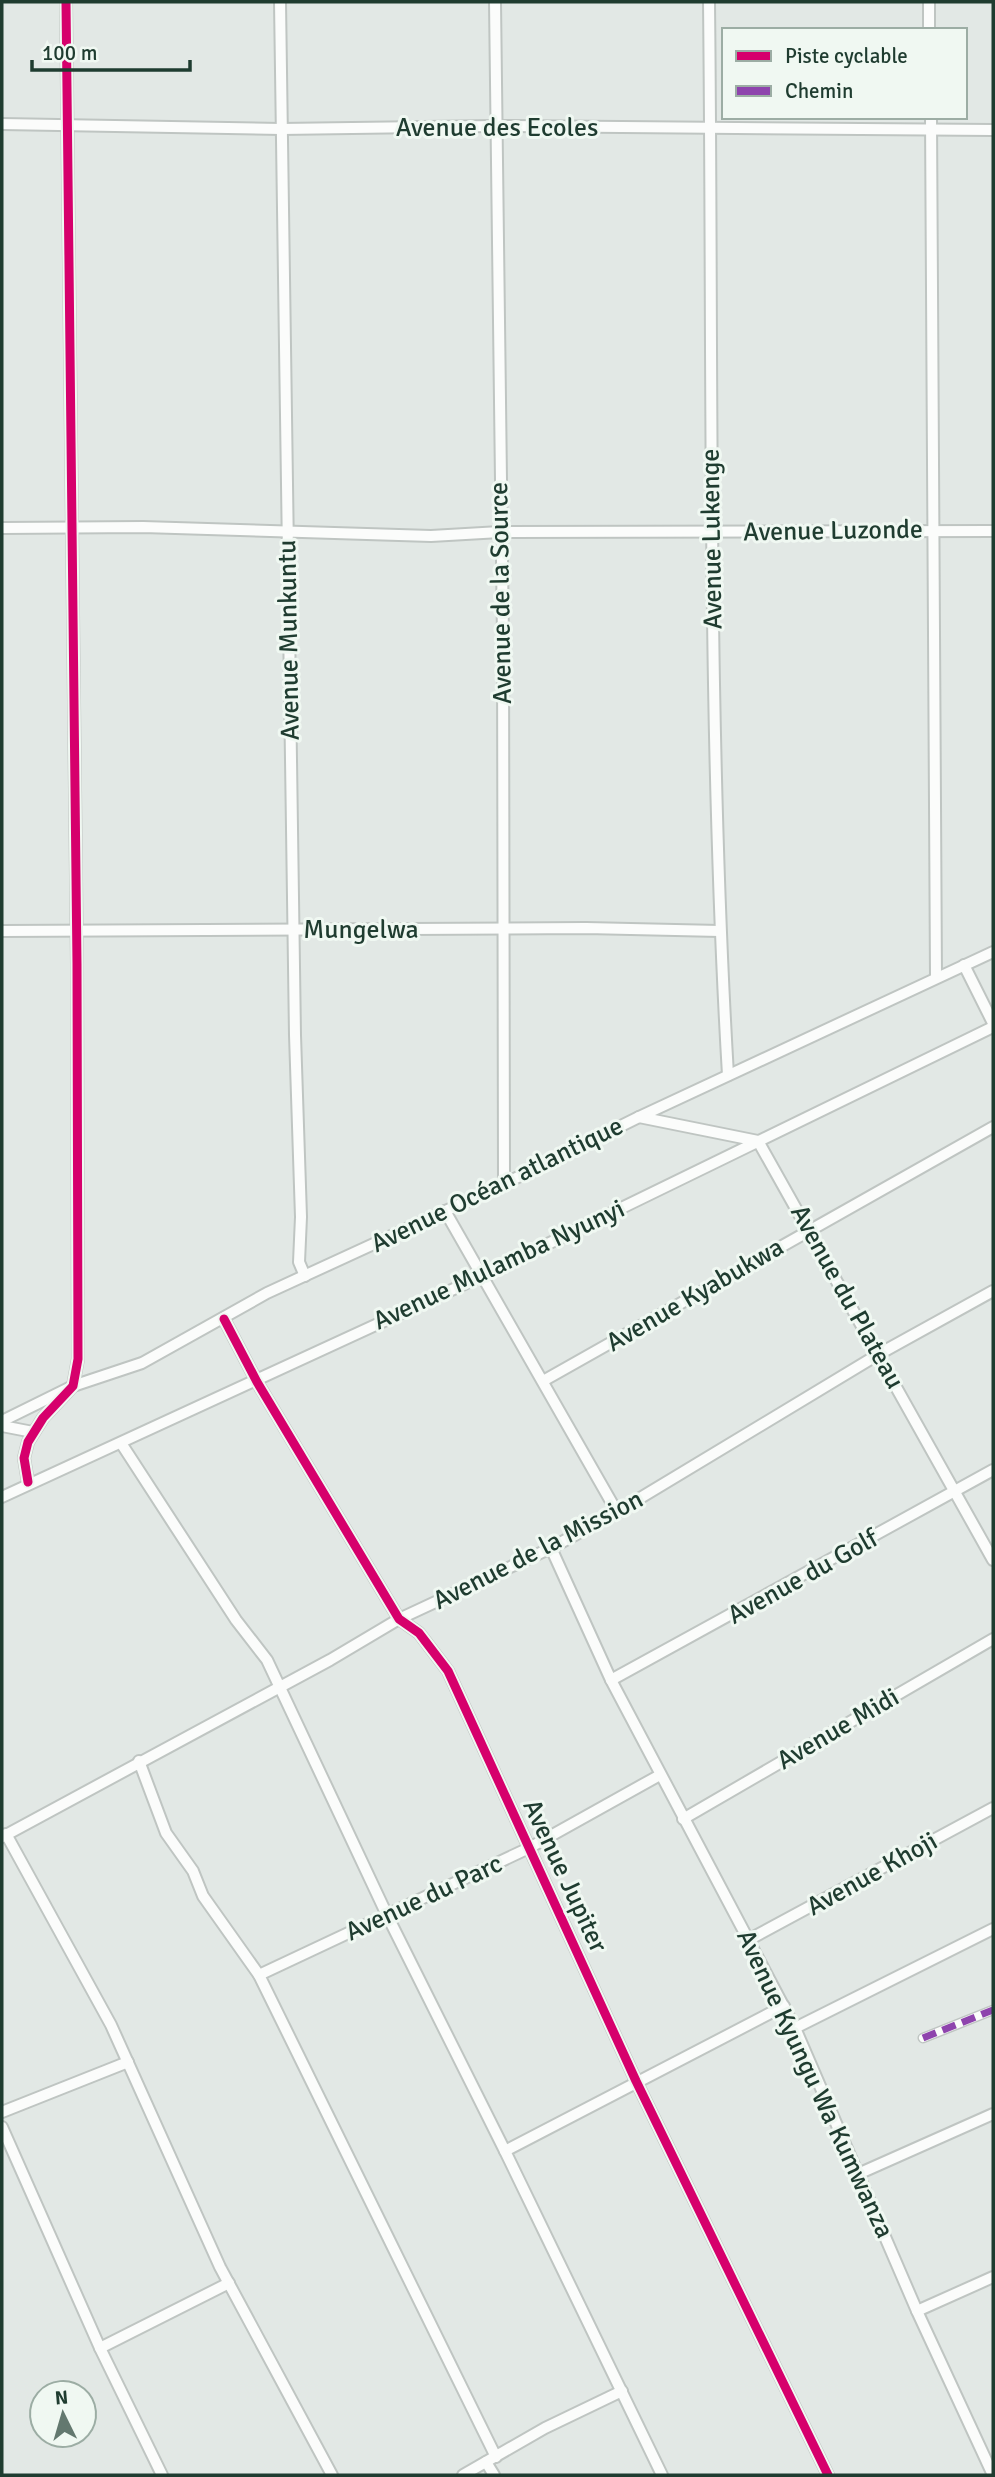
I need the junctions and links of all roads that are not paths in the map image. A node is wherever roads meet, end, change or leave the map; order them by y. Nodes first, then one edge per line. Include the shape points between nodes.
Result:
1 (66, 2) edge
2 (280, 2) edge
3 (495, 2) edge
4 (709, 2) edge
5 (929, 2) edge
6 (929, 28) edge
7 (931, 119) edge
8 (2, 124) edge
9 (68, 124) junction
10 (495, 126) junction
11 (281, 129) junction
12 (712, 129) junction
13 (932, 130) junction
14 (993, 130) edge
15 (2, 528) edge
16 (70, 528) junction
17 (933, 529) junction
18 (993, 531) edge
19 (288, 532) junction
20 (500, 532) junction
21 (711, 532) junction
22 (502, 929) junction
23 (2, 931) edge
24 (293, 931) junction
25 (720, 931) junction
26 (76, 932) junction
27 (993, 952) edge
28 (964, 965) junction
29 (936, 976) junction
30 (993, 1025) edge
31 (728, 1075) junction
32 (639, 1117) junction
33 (993, 1127) edge
34 (758, 1140) junction
35 (504, 1184) junction
36 (445, 1211) junction
37 (809, 1229) junction
38 (305, 1276) junction
39 (482, 1276) junction
40 (993, 1291) edge
41 (224, 1319) junction
42 (879, 1354) junction
43 (543, 1381) junction
44 (257, 1382) junction
45 (74, 1386) junction
46 (2, 1423) edge
47 (33, 1432) junction
48 (121, 1443) junction
49 (993, 1470) edge
50 (28, 1482) junction
51 (955, 1492) junction
52 (2, 1497) edge
53 (617, 1512) junction
54 (551, 1548) junction
55 (993, 1560) edge
56 (399, 1619) junction
57 (993, 1639) edge
58 (611, 1680) junction
59 (280, 1686) junction
60 (139, 1761) junction
61 (660, 1775) junction
62 (993, 1808) edge
63 (683, 1819) junction
64 (4, 1836) edge
65 (529, 1848) junction
66 (387, 1914) junction
67 (993, 1929) edge
68 (750, 1940) junction
69 (259, 1975) junction
70 (784, 2006) junction
71 (993, 2010) edge
72 (795, 2028) junction
73 (923, 2038) dead end
74 (128, 2062) junction
75 (636, 2081) junction
76 (2, 2112) edge
77 (993, 2114) edge
78 (2, 2127) edge
79 (505, 2151) junction
80 (858, 2174) junction
81 (993, 2277) edge
82 (229, 2283) junction
83 (917, 2311) junction
84 (100, 2348) junction
85 (622, 2391) junction
86 (993, 2445) edge
87 (982, 2450) junction
88 (491, 2460) junction
89 (162, 2475) edge
90 (332, 2475) edge
91 (463, 2475) edge
92 (494, 2475) edge
93 (662, 2475) edge
94 (828, 2475) edge
95 (993, 2475) edge

1 - 9 street
2 - 11 street, Avenue Munkuntu
3 - 10 street, Avenue de la Source
4 - 12 street, Avenue Lukenge
5 - 6 street
7 - 13 street
8 - 9 street, Avenue des Ecoles
9 - 11 street, Avenue des Ecoles
9 - 16 street
10 - 11 street, Avenue des Ecoles
10 - 12 street, Avenue des Ecoles
10 - 20 street, Avenue de la Source
11 - 19 street, Avenue Munkuntu
12 - 13 street, Avenue des Ecoles
12 - 21 street, Avenue Lukenge
13 - 14 street, Avenue des Ecoles
13 - 17 street
15 - 16 street, Avenue Luzonde
16 - 19 street, Avenue Luzonde
16 - 26 street
17 - 18 street, Avenue Luzonde
17 - 21 street, Avenue Luzonde
17 - 29 street
19 - 20 street, Avenue Luzonde via 431,536
19 - 24 street, Avenue Munkuntu
20 - 21 street, Avenue Luzonde
20 - 22 street, Avenue de la Source
21 - 25 street, Avenue Lukenge
22 - 24 street, Mungelwa
22 - 25 street, Mungelwa
22 - 35 street, Avenue de la Source
23 - 26 street, Mungelwa
24 - 26 street, Mungelwa
24 - 38 street, Avenue Munkuntu via 299,1262
25 - 31 street, Avenue Lukenge
26 - 45 street via 78,1340
27 - 28 street, Avenue Océan atlantique
28 - 29 street, Avenue Océan atlantique
28 - 30 street
29 - 31 street, Avenue Océan atlantique
30 - 34 street, Avenue Mulamba Nyunyi
31 - 32 street, Avenue Océan atlantique
32 - 34 street
32 - 35 street, Avenue Océan atlantique
33 - 37 street, Avenue Kyabukwa
34 - 37 street, Avenue du Plateau
34 - 39 street, Avenue Mulamba Nyunyi
35 - 36 street, Avenue Océan atlantique
36 - 38 street, Avenue Océan atlantique
36 - 39 street
37 - 42 street, Avenue du Plateau
37 - 43 street, Avenue Kyabukwa
38 - 41 street, Avenue Océan atlantique
39 - 43 street
39 - 44 street, Avenue Mulamba Nyunyi
40 - 42 street, Avenue de la Mission
41 - 44 street, Avenue Jupiter
41 - 45 street, Avenue Océan atlantique via 142,1363
42 - 51 street, Avenue du Plateau
42 - 53 street, Avenue de la Mission
43 - 53 street
44 - 48 street, Avenue Mulamba Nyunyi
44 - 56 street, Avenue Jupiter
45 - 46 street, Avenue Océan atlantique
45 - 47 street
46 - 47 street
47 - 50 street via 23,1458
48 - 50 street, Avenue Mulamba Nyunyi
48 - 59 street
49 - 51 street, Avenue du Golf
50 - 52 street, Avenue Mulamba Nyunyi
51 - 55 street, Avenue du Plateau
51 - 58 street, Avenue du Golf
53 - 54 street, Avenue de la Mission
54 - 56 street, Avenue de la Mission
54 - 58 street, Avenue Kyungu Wa Kumwanza
56 - 59 street, Avenue de la Mission
56 - 65 street, Avenue Jupiter via 419,1633 448,1671
57 - 63 street, Avenue Midi
58 - 61 street, Avenue Kyungu Wa Kumwanza
59 - 60 street, Avenue de la Mission
59 - 66 street
60 - 64 street, Avenue de la Mission
60 - 69 street via 166,1833 193,1871 203,1896
61 - 63 street, Avenue Kyungu Wa Kumwanza
61 - 65 street, Avenue du Parc
62 - 68 street, Avenue Khoji
63 - 68 street, Avenue Kyungu Wa Kumwanza
64 - 74 street
65 - 66 street, Avenue du Parc
65 - 75 street, Avenue Jupiter
66 - 69 street, Avenue du Parc
66 - 79 street
67 - 72 street
68 - 70 street, Avenue Kyungu Wa Kumwanza
69 - 88 street
70 - 72 street, Avenue Kyungu Wa Kumwanza
70 - 75 street
71 - 73 street
72 - 80 street, Avenue Kyungu Wa Kumwanza
74 - 76 street
74 - 82 street
75 - 79 street
75 - 94 street, Avenue Jupiter
77 - 80 street
78 - 84 street
79 - 85 street
80 - 83 street, Avenue Kyungu Wa Kumwanza
81 - 83 street
82 - 84 street
82 - 90 street
83 - 87 street, Avenue Kyungu Wa Kumwanza
84 - 89 street
85 - 88 street
85 - 93 street
86 - 87 street
87 - 95 street, Avenue Kyungu Wa Kumwanza
88 - 91 street
88 - 92 street

